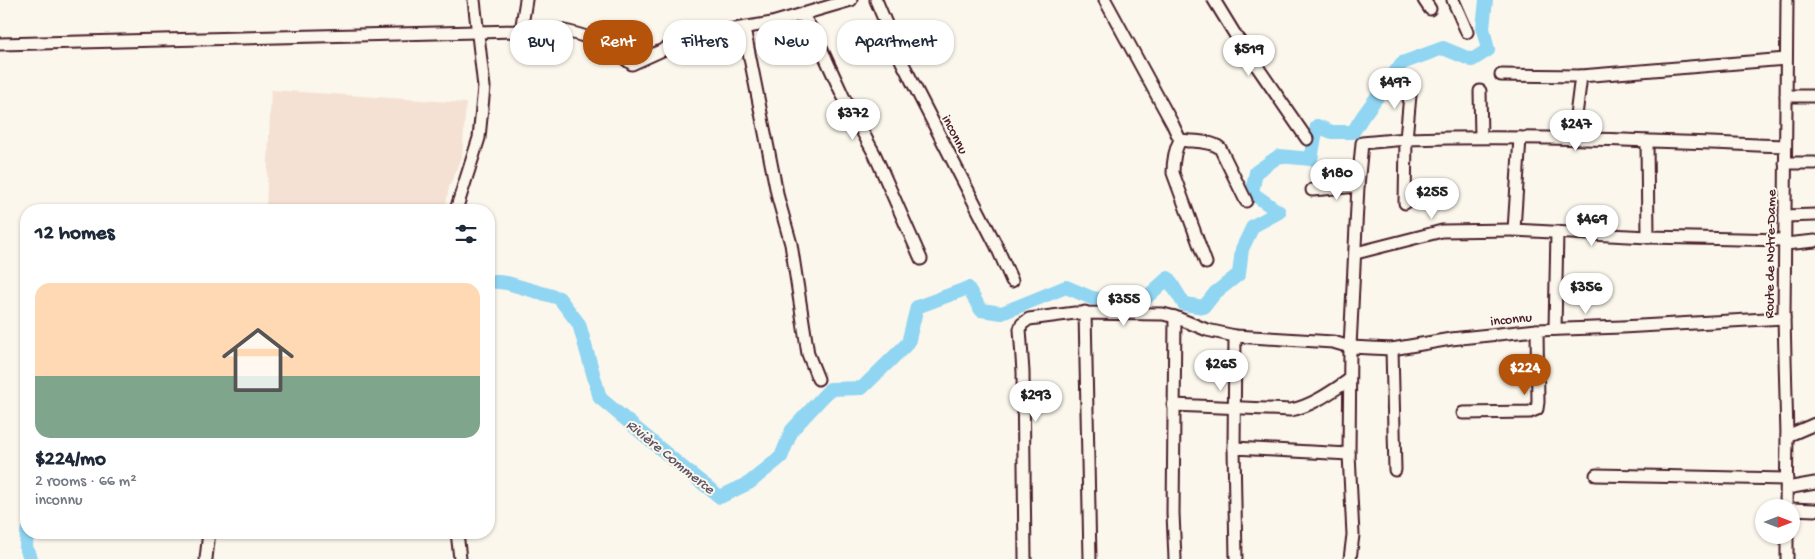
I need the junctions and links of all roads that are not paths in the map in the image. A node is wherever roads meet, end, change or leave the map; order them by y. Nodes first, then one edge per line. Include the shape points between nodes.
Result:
1 (474, 0) edge
2 (526, 0) edge
3 (851, 0) edge
4 (876, 0) edge
5 (1105, 0) edge
6 (1214, 0) edge
7 (1453, 0) edge
8 (1787, 0) edge
9 (802, 14) junction
10 (523, 20) edge
11 (746, 28) edge
12 (477, 31) junction
13 (510, 31) edge
14 (573, 32) edge
15 (1467, 32) dead end
16 (746, 38) edge
17 (0, 44) edge
18 (663, 50) edge
19 (1786, 59) junction
20 (1500, 75) dead end
21 (1581, 76) junction
22 (1412, 84) dead end
23 (1480, 91) dead end
24 (1786, 96) junction
25 (1815, 96) edge
26 (1481, 137) junction
27 (1520, 138) junction
28 (1308, 139) dead end
29 (1406, 139) junction
30 (1573, 139) junction
31 (1180, 140) junction
32 (1647, 141) junction
33 (1785, 146) junction
34 (1785, 163) junction
35 (1815, 163) edge
36 (1358, 186) junction
37 (1312, 190) dead end
38 (1246, 201) dead end
39 (1405, 203) dead end
40 (458, 204) edge
41 (1815, 215) edge
42 (1785, 216) junction
43 (1514, 230) junction
44 (1556, 232) junction
45 (1648, 237) junction
46 (1815, 241) edge
47 (1785, 242) junction
48 (1356, 253) junction
49 (920, 259) dead end
50 (1206, 263) dead end
51 (1012, 281) dead end
52 (1085, 312) junction
53 (1175, 316) junction
54 (1784, 318) junction
55 (1554, 329) junction
56 (1537, 330) junction
57 (1235, 336) junction
58 (1350, 347) junction
59 (1392, 349) junction
60 (818, 379) dead end
61 (1349, 380) junction
62 (1173, 405) junction
63 (1234, 408) junction
64 (1462, 413) dead end
65 (1815, 424) edge
66 (1787, 436) junction
67 (1234, 448) junction
68 (1349, 454) junction
69 (1396, 470) dead end
70 (1596, 475) dead end
71 (1787, 483) junction
72 (1815, 483) edge
73 (1786, 499) edge
74 (1800, 509) edge
75 (1815, 510) edge
76 (208, 539) edge
77 (458, 539) edge
78 (1787, 544) edge
79 (206, 559) edge
80 (460, 559) edge
81 (1024, 559) edge
82 (1090, 559) edge
83 (1175, 559) edge
84 (1236, 559) edge
85 (1350, 559) edge
86 (1788, 559) edge

1 - 12 street
2 - 10 street
3 - 9 street
4 - 51 street, inconnu via 902,62
5 - 31 street
6 - 28 street
7 - 15 street
8 - 19 street, Route de Notre-Dame
9 - 11 street
9 - 49 street via 875,155
12 - 13 street
12 - 17 street
12 - 40 street via 484,87 479,138
14 - 18 street via 612,48 632,64
16 - 60 street via 778,198 791,244 808,354
19 - 21 street
19 - 24 street, Route de Notre-Dame
20 - 21 street
21 - 30 street
22 - 29 street
23 - 26 street
24 - 25 street
24 - 33 street, Route de Notre-Dame
26 - 27 street
26 - 29 street
27 - 30 street
27 - 43 street
29 - 36 street via 1362,143
29 - 39 street
30 - 32 street
31 - 38 street via 1216,144
31 - 50 street via 1174,155 1174,173
32 - 33 street
32 - 45 street
33 - 34 street, Route de Notre-Dame
34 - 35 street
34 - 42 street, Route de Notre-Dame
36 - 37 street
36 - 48 street
41 - 42 street
42 - 47 street, Route de Notre-Dame
43 - 44 street
43 - 48 street via 1442,231
44 - 45 street
44 - 55 street
45 - 47 street
46 - 47 street
47 - 54 street, Route de Notre-Dame
48 - 58 street
52 - 53 street
52 - 81 street via 1029,319 1020,329
52 - 82 street
53 - 57 street via 1207,330
53 - 62 street
54 - 55 street, inconnu
54 - 66 street, Route de Notre-Dame
55 - 56 street, inconnu
56 - 59 street, inconnu
56 - 64 street via 1537,409 1530,412
57 - 58 street via 1333,342
57 - 63 street
58 - 59 street, inconnu
58 - 61 street
59 - 69 street
61 - 63 street via 1300,409
61 - 68 street
62 - 63 street
62 - 83 street
63 - 67 street
65 - 66 street
66 - 71 street, Route de Notre-Dame
67 - 68 street
67 - 84 street
68 - 85 street via 1353,535
70 - 71 street
71 - 72 street
71 - 73 street, Route de Notre-Dame
74 - 75 street
76 - 79 street
77 - 80 street
78 - 86 street

